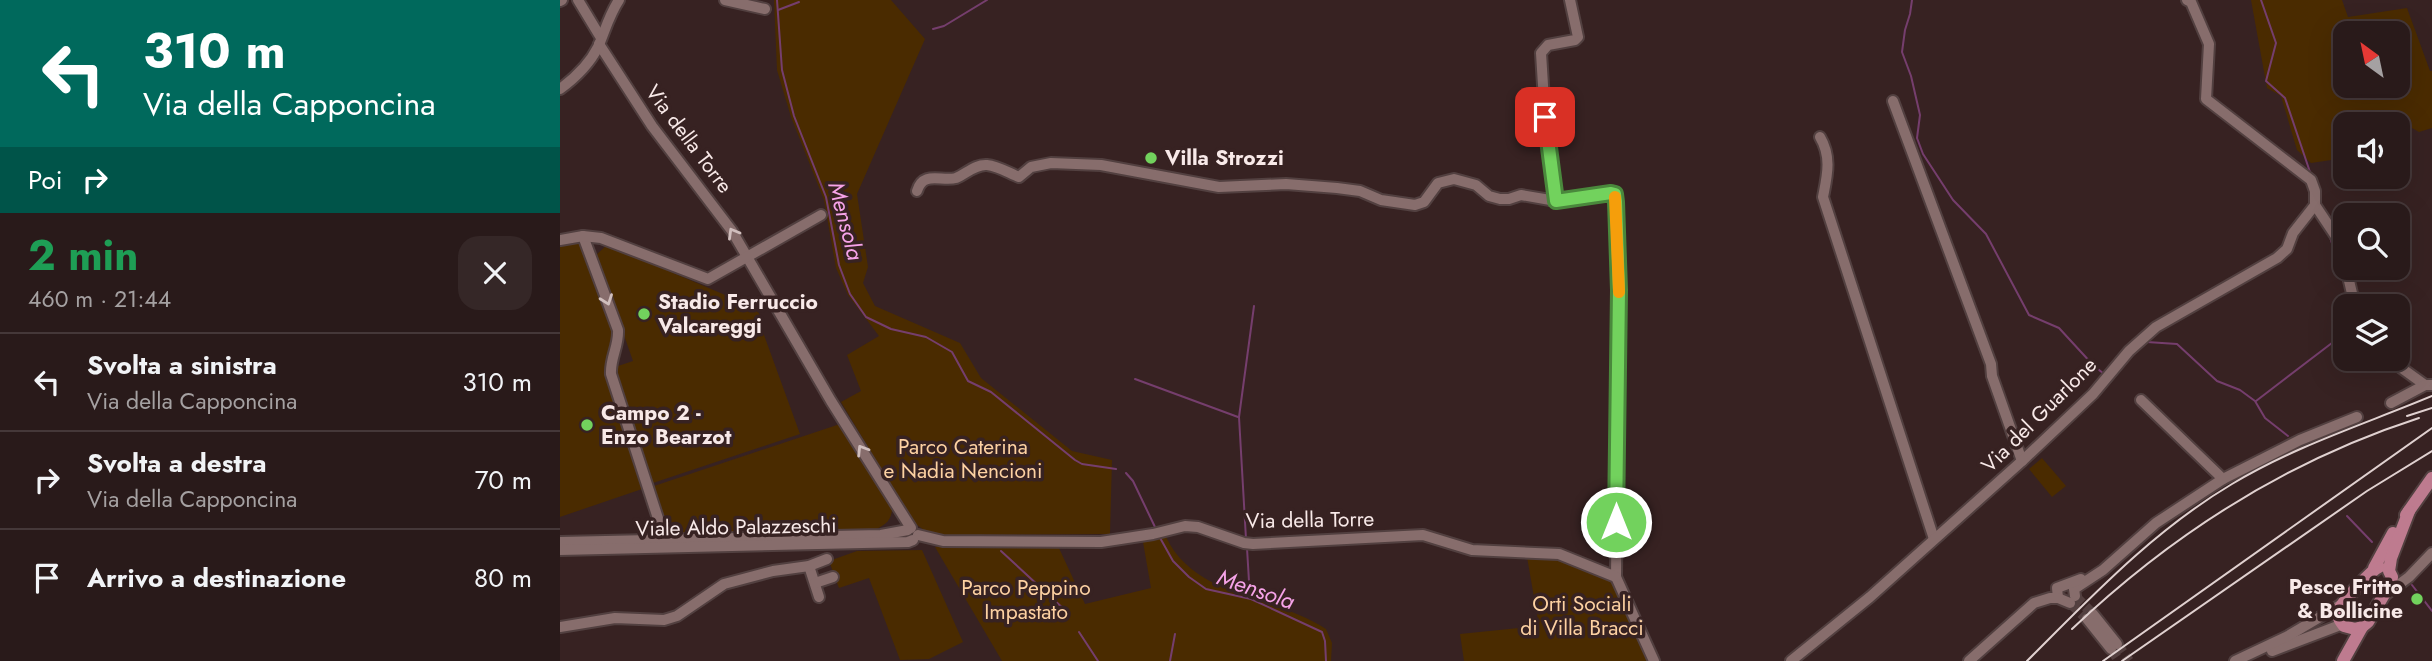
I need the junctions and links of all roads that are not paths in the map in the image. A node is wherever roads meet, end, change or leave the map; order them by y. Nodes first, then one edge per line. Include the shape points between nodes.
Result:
1 (578, 0) edge
2 (619, 0) edge
3 (725, 0) edge
4 (1570, 0) edge
5 (2187, 0) edge
6 (765, 9) dead end
7 (600, 41) junction
8 (560, 89) edge
9 (1893, 101) dead end
10 (1820, 137) dead end
11 (917, 191) dead end
12 (1556, 201) junction
13 (2315, 205) junction
14 (821, 215) dead end
15 (2333, 231) edge
16 (583, 236) junction
17 (560, 240) edge
18 (747, 258) junction
19 (2407, 371) edge
20 (2428, 385) edge
21 (2141, 400) dead end
22 (2391, 402) dead end
23 (2357, 417) dead end
24 (2022, 461) junction
25 (2432, 478) edge
26 (2223, 479) junction
27 (2409, 511) junction
28 (912, 533) junction
29 (1934, 539) junction
30 (560, 541) edge
31 (667, 543) junction
32 (575, 549) junction
33 (560, 550) edge
34 (2432, 552) edge
35 (560, 557) edge
36 (827, 559) dead end
37 (809, 566) junction
38 (2374, 568) junction
39 (2103, 570) junction
40 (2390, 571) junction
41 (2414, 572) junction
42 (833, 577) dead end
43 (1616, 577) junction
44 (815, 583) junction
45 (2057, 593) junction
46 (2386, 594) junction
47 (819, 597) dead end
48 (2342, 604) junction
49 (2090, 616) tunnel mouth
50 (2351, 626) junction
51 (560, 627) edge
52 (2114, 646) tunnel mouth
53 (1654, 661) edge
54 (1791, 661) edge
55 (1969, 661) edge
56 (2235, 661) edge
57 (2250, 661) edge
58 (2343, 661) edge

1 - 7 street, Via della Torre
2 - 7 street
3 - 6 street
4 - 12 street via 1577,37 1548,45 1541,53
5 - 13 street via 2209,44 2206,99 2305,173 2315,191
7 - 8 street
18 -> 7 street, Via della Torre via 726,222 652,126
9 - 24 street via 1991,364
10 - 29 street via 1827,148 1823,197
11 - 12 street via 929,178 956,178 986,165 1019,177 1031,167 1051,163 1101,165 1219,187 1286,184 1336,188 1415,205 1438,183 1454,179 1500,199 1521,195
12 - 43 street via 1615,194 1619,290
13 - 15 street
13 - 24 street, Via del Guarlone via 2277,258 2156,327 2129,351 2094,394
14 - 18 street
16 - 17 street
16 - 18 street via 604,239 705,279
16 -> 31 street via 618,333 611,374
28 -> 18 street, Via della Torre
19 - 20 street
20 - 22 street
21 - 26 street
23 - 26 street
24 - 29 street, Via del Guarlone
25 - 27 main road
26 - 39 street via 2156,523
27 - 38 main road
27 - 40 main road via 2392,553
28 - 31 street, Viale Aldo Palazzeschi via 908,542
28 - 43 street, Via della Torre via 943,541 1101,542 1192,526 1260,544 1423,535 1472,550 1559,554
29 - 54 street, Via del Guarlone
30 - 31 street, Viale Aldo Palazzeschi
31 - 32 street, Viale Aldo Palazzeschi
32 - 33 street, Viale Aldo Palazzeschi
32 - 35 street
34 - 41 street
36 - 37 street
37 - 44 street
37 - 51 street via 724,584 664,620 615,618
38 - 40 main road
38 - 48 main road
39 - 45 street
39 - 45 street via 2074,589 2072,599 2066,589
40 - 41 street
40 - 46 main road
41 - 46 street
42 - 44 street
43 - 53 street
44 - 47 street
45 - 55 street via 2040,596
46 - 50 main road via 2368,622
48 - 50 main road via 2339,615
48 - 56 street
49 - 52 street
50 - 57 street
50 - 58 main road

